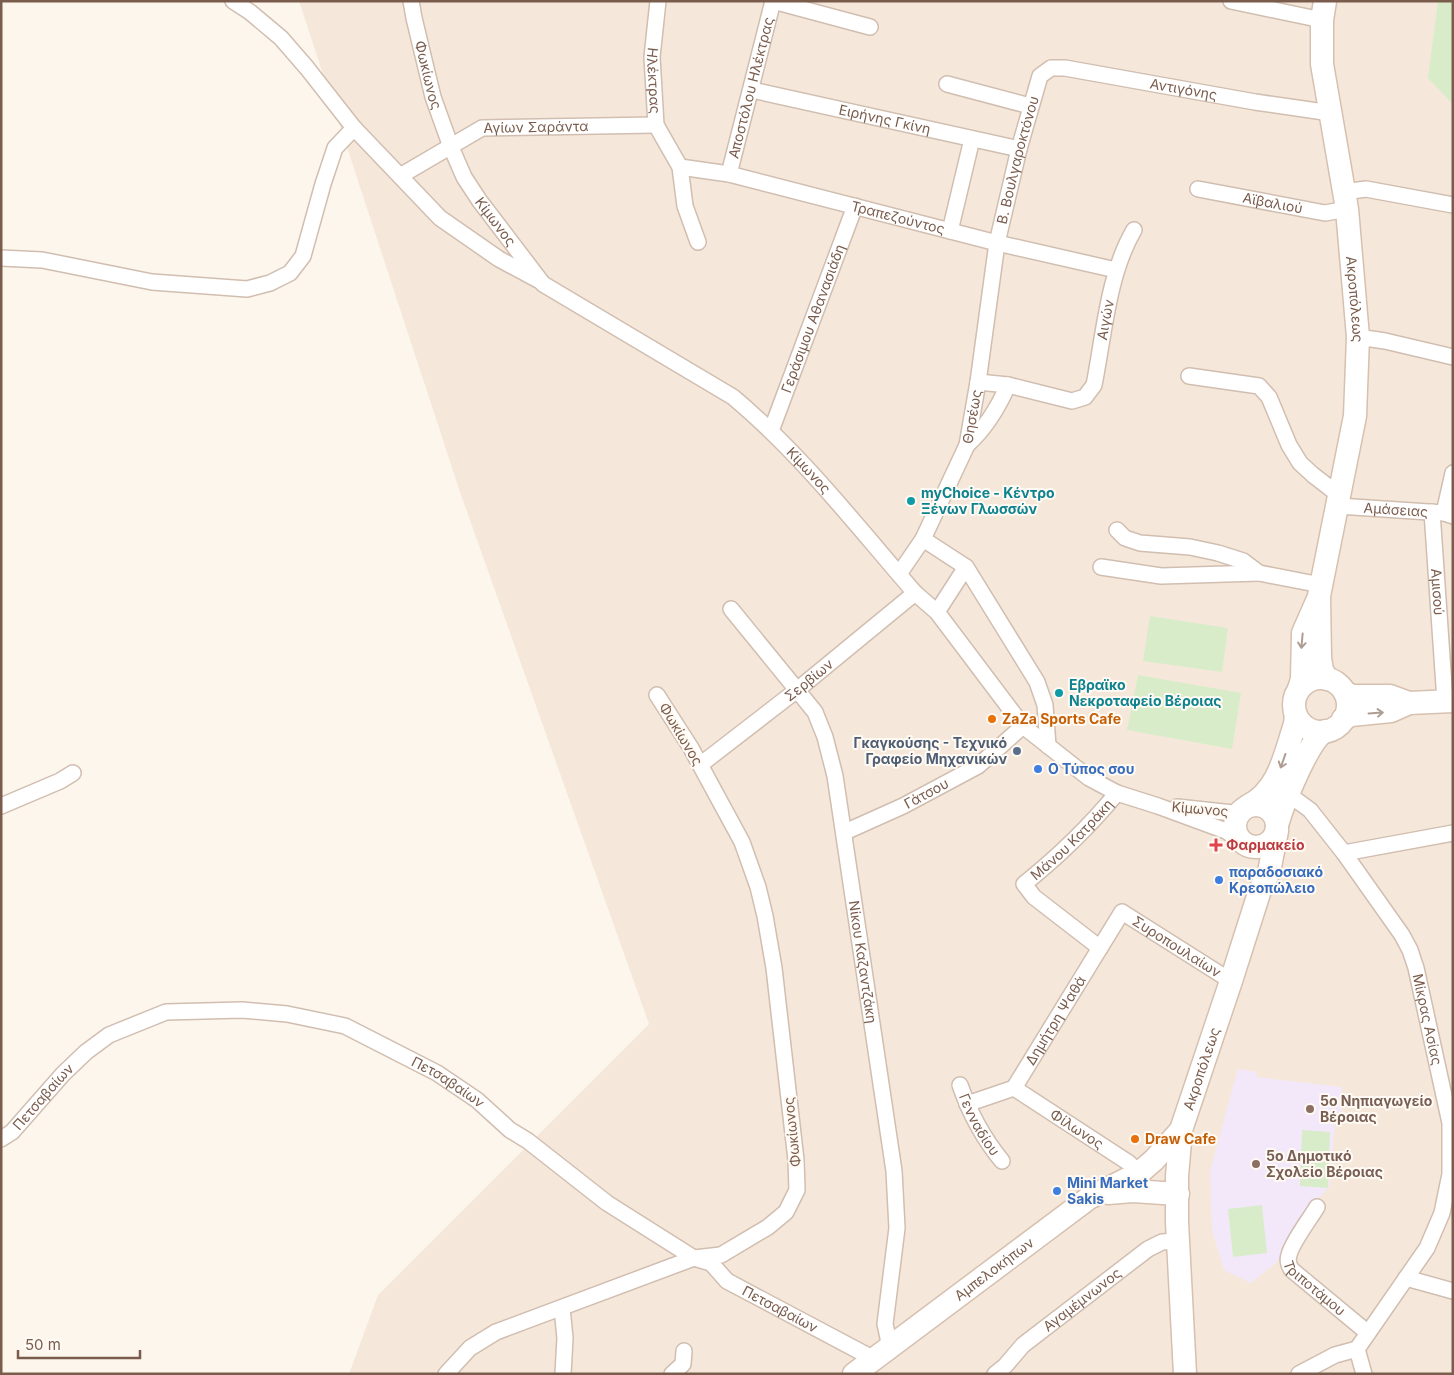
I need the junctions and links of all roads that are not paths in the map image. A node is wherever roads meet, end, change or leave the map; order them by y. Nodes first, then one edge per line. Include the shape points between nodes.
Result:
1 (233, 1) edge
2 (411, 1) edge
3 (658, 1) edge
4 (773, 1) edge
5 (1231, 1) edge
6 (1324, 10) edge
7 (870, 27) dead end
8 (1040, 76) joint
9 (947, 84) dead end
10 (752, 90) junction
11 (1030, 106) junction
12 (1331, 113) junction
13 (656, 125) junction
14 (354, 128) junction
15 (972, 139) junction
16 (451, 147) junction
17 (1019, 149) junction
18 (680, 168) junction
19 (729, 174) junction
20 (400, 176) junction
21 (1198, 189) dead end
22 (1346, 200) junction
23 (856, 206) junction
24 (1453, 206) edge
25 (1134, 230) dead end
26 (950, 231) junction
27 (698, 242) dead end
28 (997, 243) junction
29 (1, 258) edge
30 (1116, 270) junction
31 (543, 284) junction
32 (1358, 337) junction
33 (1453, 357) edge
34 (1189, 376) dead end
35 (978, 382) junction
36 (1008, 385) junction
37 (771, 431) junction
38 (967, 445) junction
39 (1453, 473) edge
40 (1338, 501) junction
41 (1443, 514) edge
42 (1118, 530) dead end
43 (923, 538) junction
44 (966, 567) junction
45 (1101, 567) dead end
46 (1259, 573) junction
47 (899, 574) junction
48 (1320, 591) junction
49 (915, 593) junction
50 (731, 608) dead end
51 (937, 612) junction
52 (1327, 679) junction
53 (1300, 689) junction
54 (798, 690) junction
55 (1345, 693) junction
56 (657, 695) dead end
57 (1449, 701) edge
58 (1409, 703) junction
59 (1296, 715) junction
60 (1334, 725) junction
61 (1023, 726) junction
62 (1048, 746) junction
63 (700, 765) junction
64 (73, 773) dead end
65 (1117, 793) junction
66 (1288, 794) junction
67 (1, 806) edge
68 (1158, 806) junction
69 (1245, 808) junction
70 (1277, 828) junction
71 (845, 832) junction
72 (1453, 833) edge
73 (1242, 842) junction
74 (1344, 852) junction
75 (1260, 890) junction
76 (1122, 912) joint
77 (1100, 948) junction
78 (1231, 982) junction
79 (960, 1085) dead end
80 (1014, 1088) junction
81 (967, 1104) junction
82 (1181, 1130) junction
83 (1, 1139) edge
84 (1002, 1161) dead end
85 (1452, 1161) edge
86 (1139, 1172) junction
87 (1178, 1185) junction
88 (1155, 1193) junction
89 (1092, 1196) junction
90 (1317, 1207) dead end
91 (1178, 1232) junction
92 (694, 1258) junction
93 (1406, 1278) junction
94 (1453, 1291) edge
95 (562, 1308) junction
96 (1368, 1333) junction
97 (1357, 1349) junction
98 (684, 1351) dead end
99 (873, 1363) edge
100 (446, 1374) edge
101 (563, 1374) edge
102 (672, 1374) edge
103 (995, 1374) edge
104 (1184, 1374) edge
105 (1299, 1374) edge
106 (1364, 1374) edge

1 - 14 street via 281,38
2 - 16 street, Φωκίωνος via 433,97
3 - 13 street, Ηλέκτρας via 652,57
4 - 7 street
4 - 10 street, Αποστόλου Ηλέκτρας
5 - 6 street
6 - 12 street, Ακροπόλεως via 1322,64
8 - 11 street, Β. Βουλγαροκτόνου
8 - 12 street, Αντιγόνης via 1050,68 1065,68
9 - 11 street
10 - 15 street, Ειρήνης Γκίνη
10 - 19 street, Αποστόλου Ηλέκτρας
11 - 17 street, Β. Βουλγαροκτόνου
12 - 22 street, Ακροπόλεως
13 - 16 street, Αγίων Σαράντα via 482,128
13 - 18 street, Ηλέκτρας
14 - 20 street
14 - 29 street via 335,148 303,256 290,273 270,282 247,288 152,282 42,260
15 - 17 street, Ειρήνης Γκίνη
15 - 26 street
16 - 20 street, Αγίων Σαράντα
16 - 31 street, Κίμωνος via 470,188
17 - 28 street, Β. Βουλγαροκτόνου
18 - 19 street, Τραπεζούντος
18 - 27 street, Ηλέκτρας via 685,206
19 - 23 street, Τραπεζούντος
20 - 31 street via 440,218 499,259
21 - 22 street, Αϊβαλιού via 1325,213
22 - 24 street, Αϊβαλιού via 1366,189
22 - 32 street, Ακροπόλεως
23 - 26 street, Τραπεζούντος
23 - 37 street, Γεράσιμου Αθανασιάδη
25 - 30 street, Αιγών
26 - 28 street, Τραπεζούντος
28 - 30 street, Τραπεζούντος
28 - 35 street, Θησέως
30 - 36 street, Αιγών via 1094,385 1085,397 1072,402
31 - 37 street, Κίμωνος via 733,397
32 - 33 street
32 - 40 street, Ακροπόλεως via 1355,416
34 - 40 street via 1259,386 1269,396 1289,445 1300,462
35 - 36 street
35 - 38 street, Θησέως
36 - 38 street via 998,407
37 - 47 street, Κίμωνος
38 - 43 street, Θησέως
39 - 41 street, Αμισού
40 - 41 street, Αμάσειας
40 - 48 street, Ακροπόλεως
41 - 57 street, Αμισού
42 - 46 street via 1125,538 1140,543 1218,553 1243,561
43 - 44 street
43 - 47 street, Θησέως
44 - 51 street
44 - 62 street via 1038,682 1045,705
45 - 46 street via 1161,576
46 - 48 street
47 - 49 street, Κίμωνος
48 - 52 street, Ακροπόλεως via 1320,658
48 -> 53 street, Ακροπόλεως via 1303,633
49 - 51 street, Κίμωνος
49 - 54 street, Σερβίων
50 - 54 street, Νίκου Καζαντζάκη
51 - 61 street, Κίμωνος
52 - 53 street via 1312,679
52 - 55 street
53 - 59 street via 1294,701
54 - 63 street, Σερβίων
54 - 71 street, Νίκου Καζαντζάκη via 815,712 825,737
55 - 58 street via 1395,697
55 - 60 street via 1348,706
56 - 63 street, Φωκίωνος
57 - 58 street
60 -> 58 street via 1351,715 1391,711
59 - 60 street via 1308,728 1316,731
59 -> 69 street via 1277,777 1260,799
60 - 66 street, Ακροπόλεως via 1318,736
61 - 62 street, Κίμωνος
61 - 71 street, Γάτσου via 978,766
62 - 65 street, Κίμωνος via 1089,778
63 - 92 street, Φωκίωνος via 742,842 765,916 774,968 797,1190 786,1212 768,1227 721,1254
64 - 67 street
65 - 68 street, Κίμωνος
65 - 77 street, Μάνου Κατράκη via 1092,823 1024,884 1034,897
66 - 70 street, Ακροπόλεως
66 - 74 street, Μίκρας Ασίας via 1310,810
68 - 69 street, Κίμωνος via 1233,813
68 - 73 street, Κίμωνος via 1226,831
69 - 70 street via 1254,805 1267,808 1276,818
69 - 73 street via 1235,822
70 - 73 street, Ακροπόλεως via 1263,846
70 - 75 street, Ακροπόλεως via 1270,866
71 - 99 street, Νίκου Καζαντζάκη via 895,1186 897,1228 886,1329
72 - 74 street
73 - 75 street via 1248,848
74 - 85 street, Μίκρας Ασίας via 1402,935 1413,958 1448,1110
75 - 78 street, Ακροπόλεως
76 - 77 street, Δημήτρη Ψαθά
76 - 78 street, Συροπουλαίων
77 - 80 street, Δημήτρη Ψαθά
78 - 82 street, Ακροπόλεως
79 - 81 street, Γενναδίου
80 - 81 street
80 - 86 street, Φίλωνος
81 - 84 street, Γενναδίου via 986,1141
82 - 86 street, Αμπελοκήπων
82 - 87 street, Ακροπόλεως
83 - 92 street, Πετσαβαίων via 12,1132 69,1068 109,1036 166,1012 242,1010 287,1014 345,1026 437,1074 477,1100 510,1130 607,1203
85 - 93 street, Μίκρας Ασίας via 1438,1228
86 - 87 street via 1156,1172
86 - 89 street, Αμπελοκήπων
87 - 88 street
87 - 91 street, Ακροπόλεως
88 - 89 street via 1123,1191
88 - 91 street via 1167,1203
89 - 99 street, Αμπελοκήπων
90 - 96 street, Τριποτάμου via 1291,1250 1289,1265
91 - 103 street, Αγαμέμνωνος via 1148,1249 1023,1345
91 - 104 street, Ακροπόλεως
92 - 95 street, Φωκίωνος
92 - 99 street, Πετσαβαίων via 711,1264 727,1281
93 - 94 street
93 - 96 street, Μίκρας Ασίας
95 - 100 street, Φωκίωνος via 496,1332 470,1348
95 - 101 street via 565,1338
96 - 97 street, Μίκρας Ασίας
97 - 105 street
97 - 106 street
98 - 102 street via 682,1364

